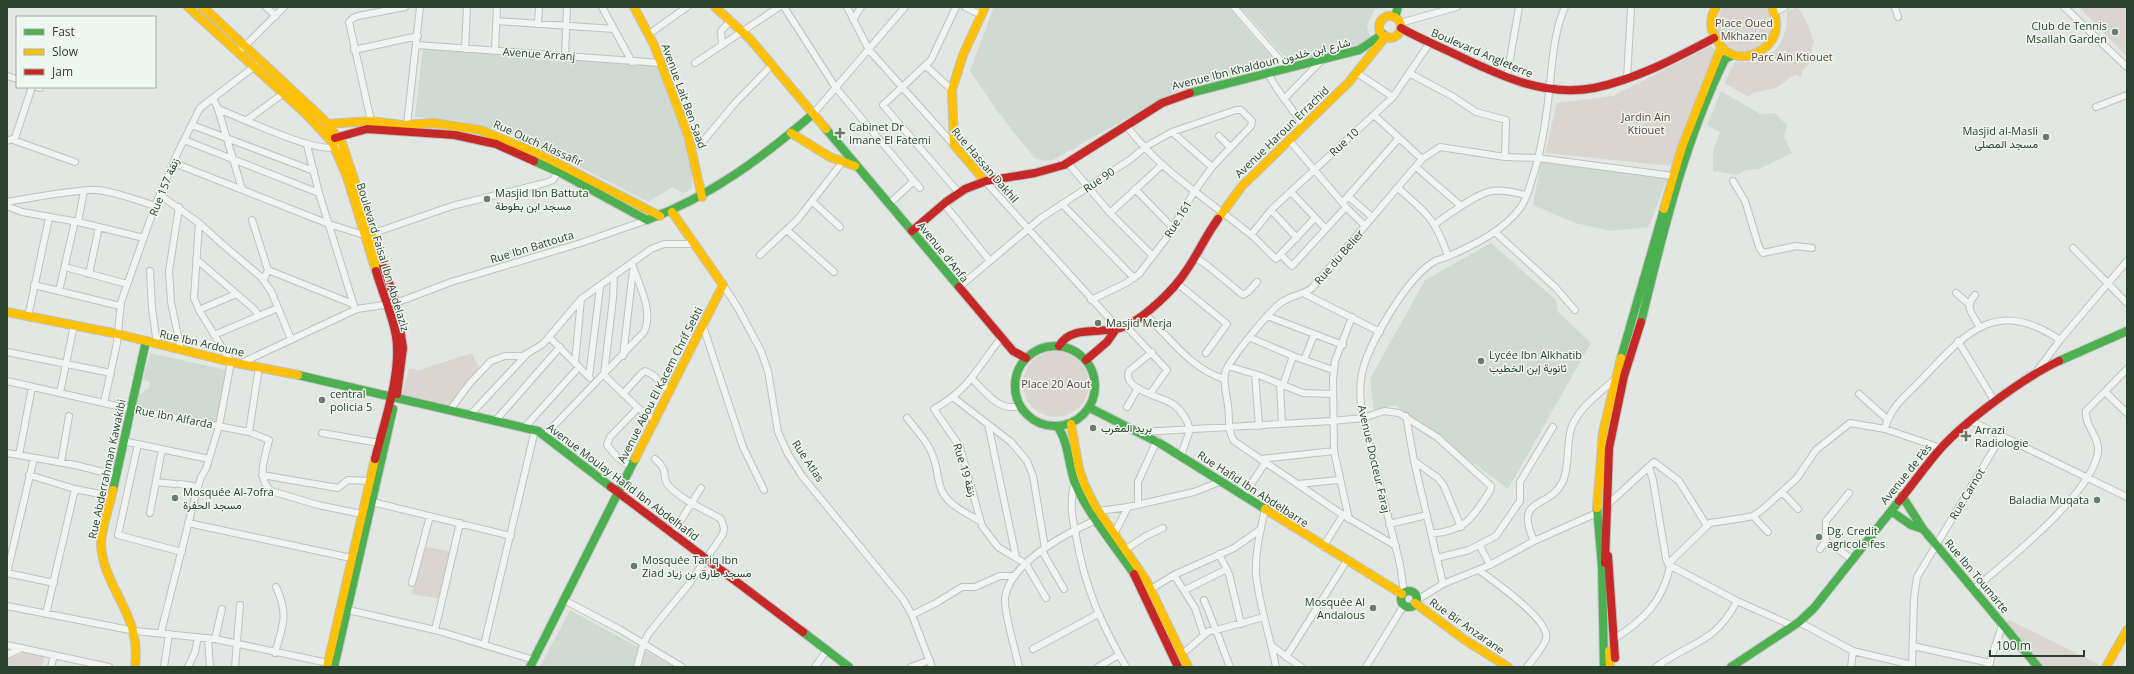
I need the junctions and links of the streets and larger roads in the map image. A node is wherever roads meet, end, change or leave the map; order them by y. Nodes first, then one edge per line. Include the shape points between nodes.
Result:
1 (188, 7) edge
2 (203, 7) edge
3 (266, 7) edge
4 (284, 7) edge
5 (404, 7) edge
6 (420, 7) edge
7 (466, 7) edge
8 (497, 7) edge
9 (539, 7) edge
10 (567, 7) edge
11 (602, 7) edge
12 (634, 7) edge
13 (687, 7) edge
14 (715, 7) edge
15 (779, 7) edge
16 (784, 7) edge
17 (847, 7) edge
18 (861, 7) edge
19 (905, 7) edge
20 (956, 7) edge
21 (965, 7) edge
22 (985, 7) edge
23 (1234, 7) edge
24 (1398, 7) edge
25 (1457, 7) edge
26 (1519, 7) edge
27 (1565, 7) edge
28 (1632, 7) edge
29 (1714, 7) edge
30 (1785, 7) edge
31 (1895, 7) edge
32 (2064, 7) edge
33 (1774, 9) edge
34 (981, 15) junction
35 (276, 16) junction
36 (1898, 17) dead end
37 (731, 20) junction
38 (853, 20) junction
39 (496, 21) junction
40 (1398, 23) junction
41 (538, 24) junction
42 (566, 26) junction
43 (614, 29) junction
44 (742, 32) junction
45 (649, 34) junction
46 (1384, 35) junction
47 (418, 36) junction
48 (1714, 38) junction
49 (1429, 44) junction
50 (417, 45) junction
51 (722, 45) junction
52 (246, 47) junction
53 (465, 48) junction
54 (1721, 48) junction
55 (354, 50) junction
56 (495, 50) junction
57 (869, 50) junction
58 (1359, 50) junction
59 (238, 52) junction
60 (565, 55) junction
61 (1733, 55) junction
62 (1323, 58) junction
63 (632, 62) junction
64 (695, 62) dead end
65 (660, 63) junction
66 (1366, 63) junction
67 (255, 66) junction
68 (771, 66) junction
69 (926, 66) junction
70 (2127, 67) edge
71 (1287, 68) junction
72 (1268, 73) junction
73 (1357, 73) junction
74 (1409, 73) junction
75 (1507, 76) junction
76 (1627, 79) junction
77 (902, 87) junction
78 (32, 88) edge
79 (836, 88) junction
80 (952, 90) junction
81 (1549, 90) junction
82 (284, 93) junction
83 (2127, 95) edge
84 (1393, 97) junction
85 (213, 98) junction
86 (1285, 98) junction
87 (2096, 107) dead end
88 (218, 109) junction
89 (813, 114) junction
90 (1374, 115) junction
91 (248, 120) junction
92 (371, 121) junction
93 (1252, 123) joint
94 (327, 124) junction
95 (192, 125) junction
96 (407, 125) junction
97 (1126, 125) junction
98 (1304, 126) junction
99 (1172, 132) junction
100 (791, 133) junction
101 (1219, 136) dead end
102 (1399, 138) junction
103 (184, 140) junction
104 (228, 140) junction
105 (330, 140) junction
106 (1289, 140) junction
107 (10, 141) edge
108 (341, 141) junction
109 (307, 145) junction
110 (954, 145) junction
111 (699, 146) dead end
112 (1145, 147) junction
113 (1230, 147) junction
114 (335, 148) junction
115 (1504, 157) junction
116 (1538, 158) junction
117 (1422, 159) junction
118 (233, 160) junction
119 (75, 162) dead end
120 (174, 163) junction
121 (1068, 163) junction
122 (841, 164) junction
123 (1162, 165) junction
124 (855, 166) junction
125 (1416, 167) junction
126 (1212, 168) junction
127 (1314, 170) junction
128 (314, 171) junction
129 (558, 172) junction
130 (1673, 176) junction
131 (914, 180) junction
132 (985, 181) junction
133 (1733, 181) dead end
134 (920, 188) dead end
135 (1088, 188) junction
136 (1398, 188) junction
137 (242, 189) junction
138 (1135, 189) junction
139 (87, 190) junction
140 (1194, 192) junction
141 (1291, 192) junction
142 (320, 193) junction
143 (959, 193) junction
144 (160, 195) junction
145 (1526, 195) junction
146 (1348, 196) junction
147 (702, 197) junction
148 (812, 201) junction
149 (7, 202) edge
150 (889, 204) junction
151 (944, 204) junction
152 (1062, 204) junction
153 (1344, 204) junction
154 (7, 206) edge
155 (155, 206) junction
156 (1461, 206) junction
157 (179, 207) junction
158 (1272, 210) junction
159 (672, 212) junction
160 (1110, 212) junction
161 (1222, 212) junction
162 (660, 216) junction
163 (1372, 217) junction
164 (49, 218) junction
165 (1315, 218) junction
166 (252, 220) dead end
167 (647, 220) junction
168 (77, 222) junction
169 (199, 223) junction
170 (329, 224) junction
171 (1435, 224) junction
172 (99, 226) junction
173 (840, 226) dead end
174 (1365, 226) junction
175 (1173, 228) junction
176 (1326, 229) junction
177 (1027, 230) junction
178 (788, 231) junction
179 (912, 231) junction
180 (1495, 232) junction
181 (364, 234) junction
182 (1251, 234) junction
183 (374, 236) junction
184 (144, 238) junction
185 (1297, 238) junction
186 (694, 244) junction
187 (1812, 248) dead end
188 (2073, 248) dead end
189 (760, 255) dead end
190 (1281, 255) junction
191 (1153, 256) junction
192 (1448, 256) junction
193 (1195, 257) junction
194 (196, 259) junction
195 (990, 261) junction
196 (2127, 261) edge
197 (633, 266) junction
198 (65, 267) junction
199 (268, 270) junction
200 (150, 272) dead end
201 (834, 272) dead end
202 (89, 274) junction
203 (614, 276) junction
204 (1134, 278) junction
205 (264, 279) junction
206 (1257, 282) dead end
207 (2109, 283) junction
208 (127, 284) junction
209 (1178, 284) junction
210 (34, 285) junction
211 (723, 286) junction
212 (600, 287) junction
213 (958, 288) junction
214 (59, 291) junction
215 (236, 294) junction
216 (1305, 294) junction
217 (1956, 294) dead end
218 (1976, 295) dead end
219 (581, 299) junction
220 (1092, 300) junction
221 (2127, 303) edge
222 (392, 304) junction
223 (1969, 304) junction
224 (120, 306) junction
225 (354, 307) junction
226 (278, 308) junction
227 (199, 310) junction
228 (1575, 310) dead end
229 (7, 312) edge
230 (1146, 314) junction
231 (258, 316) junction
232 (1267, 316) junction
233 (28, 317) junction
234 (1352, 317) junction
235 (74, 326) junction
236 (703, 326) junction
237 (1979, 326) junction
238 (1120, 328) junction
239 (1380, 332) junction
240 (2127, 332) edge
241 (118, 334) junction
242 (214, 335) junction
243 (1314, 335) junction
244 (550, 338) junction
245 (1000, 338) junction
246 (1250, 338) junction
247 (291, 339) junction
248 (2060, 340) junction
249 (146, 341) junction
250 (1958, 341) junction
251 (157, 344) junction
252 (1343, 345) junction
253 (1059, 346) junction
254 (560, 347) junction
255 (181, 350) junction
256 (1013, 351) junction
257 (7, 352) edge
258 (1152, 352) junction
259 (1206, 353) dead end
260 (527, 354) junction
261 (623, 356) junction
262 (1293, 356) junction
263 (1026, 358) junction
264 (1086, 360) junction
265 (1304, 360) junction
266 (235, 363) junction
267 (66, 364) junction
268 (577, 365) junction
269 (1228, 366) junction
270 (260, 367) junction
271 (2127, 369) edge
272 (1018, 370) junction
273 (1333, 370) junction
274 (2036, 372) junction
275 (111, 373) junction
276 (1255, 374) junction
277 (604, 375) junction
278 (589, 377) junction
279 (972, 378) junction
280 (1224, 378) junction
281 (1614, 380) junction
282 (7, 381) edge
283 (595, 384) junction
284 (1281, 384) junction
285 (32, 387) junction
286 (1138, 388) junction
287 (669, 391) junction
288 (2105, 392) junction
289 (60, 394) junction
290 (623, 394) junction
291 (1150, 394) junction
292 (1332, 394) junction
293 (1859, 394) dead end
294 (393, 397) junction
295 (954, 398) junction
296 (1995, 402) junction
297 (104, 403) junction
298 (1020, 406) junction
299 (1127, 407) dead end
300 (638, 408) junction
301 (1090, 408) junction
302 (130, 409) junction
303 (450, 410) junction
304 (2127, 413) edge
305 (471, 414) junction
306 (69, 416) dead end
307 (1406, 416) junction
308 (907, 418) dead end
309 (1363, 418) junction
310 (1887, 419) junction
311 (496, 420) junction
312 (655, 420) junction
313 (1332, 421) junction
314 (1971, 421) junction
315 (988, 424) junction
316 (1072, 424) junction
317 (1282, 424) junction
318 (219, 426) junction
319 (1259, 426) junction
320 (1058, 427) junction
321 (1553, 427) dead end
322 (525, 428) junction
323 (1229, 428) junction
324 (1885, 429) junction
325 (535, 430) junction
326 (1190, 430) junction
327 (249, 432) junction
328 (1142, 432) junction
329 (322, 433) dead end
330 (545, 435) junction
331 (2001, 437) junction
332 (1157, 440) junction
333 (123, 441) junction
334 (379, 442) junction
335 (138, 444) junction
336 (1941, 448) junction
337 (162, 449) junction
338 (1334, 451) junction
339 (7, 453) edge
340 (19, 455) junction
341 (1181, 455) junction
342 (34, 458) junction
343 (209, 459) junction
344 (655, 459) dead end
345 (1262, 461) junction
346 (61, 462) junction
347 (1414, 462) junction
348 (1649, 467) junction
349 (631, 468) junction
350 (29, 475) junction
351 (115, 475) junction
352 (262, 475) junction
353 (2088, 478) junction
354 (1339, 480) junction
355 (370, 481) junction
356 (1222, 481) junction
357 (156, 482) junction
358 (1075, 482) junction
359 (1298, 484) junction
360 (198, 487) junction
361 (701, 488) dead end
362 (75, 489) junction
363 (764, 490) dead end
364 (1782, 492) junction
365 (1849, 492) dead end
366 (618, 493) junction
367 (1244, 495) junction
368 (110, 496) junction
369 (1902, 496) junction
370 (2127, 497) edge
371 (369, 502) junction
372 (693, 503) junction
373 (1138, 503) junction
374 (1606, 506) junction
375 (1128, 507) junction
376 (1798, 509) dead end
377 (1266, 510) junction
378 (1098, 511) junction
379 (1890, 511) junction
380 (1597, 512) junction
381 (150, 513) dead end
382 (362, 514) junction
383 (1426, 515) junction
384 (430, 516) junction
385 (1753, 516) junction
386 (1346, 517) junction
387 (1096, 520) junction
388 (980, 521) junction
389 (188, 523) junction
390 (460, 523) junction
391 (1389, 524) junction
392 (1707, 526) junction
393 (1460, 527) junction
394 (1163, 528) dead end
395 (1261, 529) junction
396 (1923, 529) junction
397 (1074, 530) junction
398 (1768, 532) dead end
399 (673, 533) junction
400 (1114, 534) junction
401 (1431, 534) junction
402 (511, 536) junction
403 (1534, 540) junction
404 (1826, 541) junction
405 (1937, 545) junction
406 (1396, 546) junction
407 (1480, 546) junction
408 (1323, 547) junction
409 (1603, 548) junction
410 (1126, 549) junction
411 (1820, 549) dead end
412 (1043, 550) junction
413 (182, 552) junction
414 (1219, 554) junction
415 (1016, 557) junction
416 (351, 558) junction
417 (1437, 558) junction
418 (707, 559) junction
419 (1853, 560) junction
420 (1346, 562) junction
421 (1026, 564) junction
422 (1490, 565) junction
423 (1669, 565) junction
424 (1227, 569) junction
425 (1480, 570) junction
426 (7, 573) edge
427 (1174, 575) junction
428 (1015, 576) junction
429 (54, 583) junction
430 (412, 583) dead end
431 (1443, 584) junction
432 (276, 587) dead end
433 (1064, 589) dead end
434 (1151, 589) junction
435 (1974, 589) junction
436 (1184, 590) junction
437 (1403, 593) junction
438 (1046, 598) dead end
439 (564, 600) junction
440 (1204, 600) dead end
441 (1737, 601) junction
442 (1416, 602) junction
443 (240, 605) dead end
444 (1404, 605) junction
445 (7, 606) edge
446 (222, 609) dead end
447 (344, 609) junction
448 (46, 614) junction
449 (1098, 614) junction
450 (912, 615) junction
451 (1264, 617) junction
452 (2003, 623) junction
453 (1241, 624) junction
454 (1796, 624) junction
455 (435, 630) junction
456 (1216, 630) junction
457 (2127, 630) edge
458 (135, 631) junction
459 (161, 632) junction
460 (169, 634) junction
461 (1204, 635) junction
462 (198, 637) junction
463 (212, 638) junction
464 (1614, 639) junction
465 (2124, 641) edge
466 (236, 644) junction
467 (484, 644) junction
468 (643, 644) junction
469 (7, 645) edge
470 (1272, 646) junction
471 (1914, 646) junction
472 (22, 648) junction
473 (1033, 649) dead end
474 (827, 650) junction
475 (1187, 650) dead end
476 (1853, 651) junction
477 (275, 653) junction
478 (7, 655) edge
479 (54, 655) junction
480 (1119, 655) junction
481 (1286, 657) junction
482 (930, 660) junction
483 (532, 663) edge
484 (1989, 665) edge
485 (329, 666) edge
486 (1912, 666) edge
487 (51, 667) edge
488 (108, 667) edge
489 (135, 667) edge
490 (164, 667) edge
491 (188, 667) edge
492 (210, 667) edge
493 (234, 667) edge
494 (637, 667) edge
495 (682, 667) edge
496 (815, 667) edge
497 (849, 667) edge
498 (911, 667) edge
499 (932, 667) edge
500 (1020, 667) edge
501 (1098, 667) edge
502 (1126, 667) edge
503 (1178, 667) edge
504 (1188, 667) edge
505 (1230, 667) edge
506 (1276, 667) edge
507 (1301, 667) edge
508 (1366, 667) edge
509 (1508, 667) edge
510 (1527, 667) edge
511 (1601, 667) edge
512 (1604, 667) edge
513 (1610, 667) edge
514 (1615, 667) edge
515 (1656, 667) edge
516 (1731, 667) edge
517 (1851, 667) edge
518 (2038, 667) edge
519 (2106, 667) edge

1 - 59 street, Boulevard Faisal Ibn Abdelaziz
2 - 52 street, Boulevard Faisal Ibn Abdelaziz
3 - 35 street
4 - 35 street
5 - 55 street via 353,18 349,24
6 - 47 street
7 - 53 street
8 - 39 street
9 - 41 street
10 - 42 street
11 - 43 street
12 - 45 street, Avenue Lait Ben Saad
13 - 45 street
14 - 37 street, Avenue d'Anfa
15 - 44 street
16 - 79 street
17 - 38 street, Rue Hassan Dakhil
18 - 38 street
19 - 57 street
20 - 69 street via 939,47
21 - 34 street
22 - 34 street
23 - 71 street
24 - 40 street
25 - 40 street
26 - 75 street
27 - 81 street, Avenue Docteur Faraj via 1551,66
28 - 76 street
29 - 48 street via 1711,20
30 - 33 street
31 - 36 street
32 - 70 street
33 - 61 street via 1776,30 1768,47 1751,56
34 - 80 street via 963,55
35 - 52 street
37 - 44 street, Avenue d'Anfa
37 - 51 street via 721,31
38 - 57 street, Rue Hassan Dakhil
39 - 41 street
39 - 56 street
40 - 46 street via 1396,36
40 - 46 street via 1385,17 1380,22
40 - 49 street, Boulevard Angleterre
41 - 42 street
42 - 43 street
42 - 60 street
43 - 63 street
44 - 51 street
44 - 68 street, Avenue d'Anfa
45 - 65 street, Avenue Lait Ben Saad
46 - 58 street, Avenue Ibn Khaldoun شارع ابن خلدون
46 - 66 street, Avenue Haroun Errachid
47 - 50 street
47 - 55 street
48 - 54 street
48 - 76 street, Boulevard Angleterre
49 - 74 street, Rue 10
49 - 75 street, Boulevard Angleterre
50 - 53 street, Avenue Arranj
50 - 96 street
51 - 64 street
52 - 59 street
52 - 94 street, Boulevard Faisal Ibn Abdelaziz
53 - 56 street, Avenue Arranj
54 - 61 street
54 - 130 street via 1691,120
55 - 92 street
56 - 60 street, Avenue Arranj
57 - 77 street, Rue Hassan Dakhil
57 - 79 street
58 - 62 street, Avenue Ibn Khaldoun شارع ابن خلدون
58 - 66 street
59 - 67 street, Boulevard Faisal Ibn Abdelaziz
60 - 63 street, Avenue Arranj
61 - 374 street via 1725,59 1700,113 1660,246 1642,320 1624,376 1608,460
62 - 71 street, Avenue Ibn Khaldoun شارع ابن خلدون
62 - 86 street
63 - 65 street, Avenue Arranj
65 - 147 street, Avenue Lait Ben Saad via 691,142
66 - 73 street, Avenue Haroun Errachid
67 - 82 street, Boulevard Faisal Ibn Abdelaziz
67 - 85 street, Rue 157 زنقة
68 - 89 street, Avenue d'Anfa
68 - 111 street
69 - 77 street
69 - 80 street
71 - 72 street, Avenue Ibn Khaldoun شارع ابن خلدون
72 - 86 street via 1276,90
72 - 97 street, Avenue Ibn Khaldoun شارع ابن خلدون via 1177,96
73 - 84 street
73 - 98 street, Avenue Haroun Errachid
74 - 84 street, Rue 10
74 - 115 street via 1476,112 1506,120
75 - 81 street, Boulevard Angleterre via 1520,83
76 - 81 street, Boulevard Angleterre via 1585,89
77 - 110 street, Rue Hassan Dakhil
77 - 143 street via 883,105
78 - 107 street via 21,124
79 - 89 street
79 - 131 street
80 - 110 street
81 - 116 street, Avenue Docteur Faraj
82 - 91 street
82 - 105 street, Boulevard Faisal Ibn Abdelaziz
83 - 87 street
84 - 90 street, Rue 10
85 - 88 street
85 - 95 street, Rue 157 زنقة via 200,108
86 - 98 street
88 - 91 street
88 - 104 street
89 - 100 street, Rue Ibn Battouta
89 - 124 street, Avenue d'Anfa
90 - 102 street
90 - 127 street, Rue 10
91 - 109 street
92 - 94 street, Rue Ouch Alassafir
92 - 96 street, Rue Ouch Alassafir
93 - 99 street, Rue 90 via 1242,111 1237,110
93 - 113 street, Rue 161
94 - 108 street, Boulevard Faisal Ibn Abdelaziz
95 - 103 street, Rue 157 زنقة
95 - 104 street
96 - 162 street, Rue Ouch Alassafir via 443,123 492,134 548,158
97 - 112 street
97 - 121 street, Avenue Ibn Khaldoun شارع ابن خلدون
98 - 106 street, Avenue Haroun Errachid
99 - 112 street, Rue 90
99 - 126 street
100 - 122 street
100 - 147 street, Rue Ibn Battouta via 729,181
101 - 113 street
102 - 117 street
102 - 146 street
103 - 118 street
103 - 120 street, Rue 157 زنقة
104 - 118 street
104 - 128 street
105 - 108 street, Rue Ouch Alassafir
105 - 114 street, Boulevard Faisal Ibn Abdelaziz
106 - 127 street
106 - 161 street, Avenue Haroun Errachid via 1248,178
107 - 119 street
108 - 114 street
108 - 129 street, Rue Ouch Alassafir via 367,129 455,135 502,146
108 - 183 street, Boulevard Faisal Ibn Abdelaziz
109 - 114 street
109 - 128 street
110 - 132 street, Rue Hassan Dakhil
112 - 123 street
112 - 135 street, Rue 90
113 - 126 street, Rue 161
114 - 181 street, Boulevard Faisal Ibn Abdelaziz via 346,173
115 - 116 street
115 - 117 street, Rue du Belier via 1440,147
116 - 130 street
116 - 145 street, Avenue Docteur Faraj
117 - 125 street, Rue du Belier
118 - 137 street
118 - 142 street
120 - 137 street
120 - 144 street, Rue 157 زنقة
121 - 132 street, Avenue Ibn Khaldoun شارع ابن خلدون via 1046,171
121 - 135 street
122 - 124 street
122 - 148 street
123 - 138 street
123 - 140 street
124 - 150 street, Avenue d'Anfa
125 - 136 street, Rue du Belier
125 - 156 street
126 - 140 street, Rue 161
127 - 141 street, Rue 10
127 - 153 street
128 - 142 street
129 - 167 street, Rue Ouch Alassafir
129 - 183 street via 553,180 545,183 452,206
130 - 281 street
131 - 134 street
131 - 150 street
132 - 143 street, Avenue Ibn Khaldoun شارع ابن خلدون
132 - 177 street, Rue Hassan Dakhil
133 - 187 street via 1745,200 1763,253 1796,246
135 - 152 street, Rue 90
135 - 160 street
136 - 163 street, Rue du Belier
136 - 171 street via 1424,210
137 - 170 street
138 - 160 street
138 - 175 street
139 - 149 street
139 - 155 street via 126,197
139 - 168 street
140 - 161 street
140 - 175 street, Rue 161
141 - 158 street, Rue 10
141 - 165 street
142 - 170 street
143 - 151 street, Avenue Ibn Khaldoun شارع ابن خلدون
144 - 155 street, Rue 157 زنقة
144 - 157 street
145 - 156 street via 1505,190 1492,191
145 - 180 street, Avenue Docteur Faraj via 1513,216
146 - 153 street
146 - 163 street
147 - 159 street, Rue Ibn Battouta
148 - 173 street
148 - 178 street
150 - 179 street, Avenue d'Anfa
151 - 179 street, Avenue Ibn Khaldoun شارع ابن خلدون
151 - 195 street
152 - 177 street, Rue 90
152 - 204 street
153 - 174 street
153 - 176 street
154 - 164 street
155 - 184 street, Rue 157 زنقة
156 - 171 street
157 - 169 street
157 - 255 street via 169,271 171,302
158 - 182 street, Rue 10
158 - 185 street
159 - 162 street, Rue Ibn Battouta
159 - 186 street, Rue Atlas
160 - 191 street
161 - 182 street
161 - 193 street, Avenue Haroun Errachid
162 - 167 street, Rue Ibn Battouta
163 - 174 street, Rue du Belier
164 - 168 street
164 - 210 street
165 - 176 street
165 - 185 street
166 - 199 street
167 - 222 street, Rue Ibn Battouta via 451,282
168 - 172 street
168 - 198 street
169 - 194 street
169 - 205 street
170 - 181 street
170 - 225 street
171 - 192 street
172 - 184 street
172 - 202 street
174 - 216 street, Rue du Belier via 1321,279
175 - 191 street, Rue 161
176 - 190 street via 1292,266
177 - 195 street, Rue 90
177 - 220 street, Rue Hassan Dakhil
178 - 189 street
178 - 201 street
179 - 213 street, Avenue d'Anfa
180 - 192 street, Avenue Docteur Faraj
180 - 228 street via 1555,287
181 - 183 street
181 - 222 street, Boulevard Faisal Ibn Abdelaziz
182 - 190 street via 1276,260
183 - 222 street, Boulevard Faisal Ibn Abdelaziz
184 - 208 street, Rue 157 زنقة
185 - 190 street
186 - 197 street via 659,245
186 - 211 street, Rue Atlas
188 - 207 street
191 - 204 street, Rue 161
192 - 239 street, Avenue Docteur Faraj via 1436,261 1415,277
193 - 206 street via 1243,295
193 - 209 street, Avenue Haroun Errachid
194 - 215 street
194 - 227 street via 194,298
195 - 213 street, Rue 90
196 - 207 street
197 - 203 street
197 - 261 street
197 - 261 street via 646,304 648,322 640,338
198 - 202 street
198 - 214 street
199 - 205 street
199 - 225 street
200 - 251 street
202 - 208 street
203 - 212 street
203 - 277 street
204 - 220 street, Rue 161
205 - 226 street
207 - 221 street
207 - 248 street
208 - 224 street, Rue 157 زنقة
209 - 230 street, Avenue Haroun Errachid
209 - 259 street via 1227,324
210 - 214 street
210 - 233 street
211 - 236 street, Avenue Abou El Kacem Chrif Sebti
211 - 450 street, Rue Atlas via 748,324 766,362 776,426 788,454 802,476 893,585
212 - 219 street
212 - 278 street
213 - 245 street, Avenue d'Anfa
214 - 224 street
215 - 227 street
215 - 231 street via 254,309
216 - 232 street, Rue du Belier via 1289,297
216 - 234 street
217 - 223 street
218 - 223 street
219 - 244 street via 570,309
219 - 268 street
220 - 238 street, Rue Hassan Dakhil
222 - 225 street, Rue Ibn Battouta
222 - 294 street, Boulevard Faisal Ibn Abdelaziz via 397,344
223 - 237 street
224 - 241 street, Rue 157 زنقة
225 - 247 street, Rue Ibn Battouta
226 - 231 street
226 - 247 street
227 - 242 street
229 - 233 street, Rue Ibn Ardoune
230 - 238 street, Avenue Haroun Errachid
230 - 280 street via 1195,363 1215,376
231 - 242 street
232 - 243 street
232 - 246 street, Rue du Belier
233 - 235 street, Rue Ibn Ardoune
234 - 239 street
234 - 252 street
235 - 241 street, Rue Ibn Ardoune
235 - 267 street
236 - 287 street, Avenue Abou El Kacem Chrif Sebti
236 - 363 street via 741,440
237 - 248 street via 2003,321 2021,321 2042,329
237 - 250 street
238 - 253 street, Avenue Haroun Errachid via 1074,334 1063,339
238 - 258 street, Rue Hassan Dakhil
238 - 264 street, Avenue Haroun Errachid
239 - 309 street, Avenue Docteur Faraj via 1362,372 1360,396
240 - 274 street, Avenue de Fès
241 - 249 street, Rue Ibn Ardoune
241 - 275 street, Rue 157 زنقة
242 - 266 street
243 - 252 street
243 - 265 street
244 - 254 street
244 - 260 street
245 - 256 street, Avenue d'Anfa
245 - 279 street, Rue 19 زنقة
246 - 262 street
246 - 269 street, Rue du Belier
247 - 266 street, Rue Ibn Battouta
248 - 274 street
249 - 251 street, Rue Ibn Ardoune
249 - 302 street, Rue Abderrahman Kawakibi
250 - 296 street
250 - 310 street via 1903,398
251 - 255 street, Rue Ibn Ardoune
252 - 273 street
253 - 263 street via 1041,348
253 - 264 street via 1078,353
254 - 268 street
254 - 311 street
255 - 266 street, Rue Ibn Ardoune
256 - 263 street, Avenue d'Anfa
256 - 272 street
257 - 267 street
258 - 286 street via 1132,368 1128,375 1132,384
258 - 291 street, Rue Hassan Dakhil via 1168,372
260 - 303 street via 491,361
260 - 305 street
261 - 277 street
262 - 265 street
262 - 284 street
263 - 272 street
264 - 301 street via 1095,378 1095,394
265 - 273 street
266 - 270 street, Rue Ibn Ardoune
266 - 318 street
267 - 275 street
267 - 289 street
268 - 278 street
268 - 322 street
269 - 276 street
269 - 280 street, Rue du Belier
270 - 294 street, Rue Ibn Ardoune
270 - 327 street
271 - 288 street
272 - 298 street via 1015,388
273 - 292 street
274 - 296 street, Avenue de Fès
275 - 297 street, Rue 157 زنقة
276 - 284 street
276 - 319 street
277 - 283 street
277 - 290 street
278 - 283 street
279 - 295 street, Rue 19 زنقة
279 - 298 street via 1000,406
280 - 323 street, Rue du Belier via 1230,417
281 - 380 street via 1603,432
281 - 403 street via 1573,423 1561,484 1552,495 1535,505 1527,515 1527,524
282 - 285 street, Rue Ibn Alfarda
283 - 330 street
284 - 292 street via 1308,394
284 - 317 street
285 - 289 street, Rue Ibn Alfarda
285 - 340 street
286 - 291 street
286 - 299 street
287 - 290 street via 653,375 645,371
287 - 312 street, Avenue Abou El Kacem Chrif Sebti
288 - 304 street
288 - 353 street via 2086,412 2098,450
289 - 297 street, Rue Ibn Alfarda
290 - 300 street
291 - 326 street via 1174,405 1186,419
292 - 313 street
293 - 310 street
294 - 303 street, Avenue Moulay Hafid Ibn Abdelhafid
294 - 334 street, Boulevard Faisal Ibn Abdelaziz
294 - 371 street, Boulevard Faisal Ibn Abdelaziz
295 - 315 street
295 - 388 street, Rue 19 زنقة via 934,409 960,447
296 - 314 street, Avenue de Fès
297 - 302 street, Rue Ibn Alfarda
298 - 320 street via 1036,422
300 - 312 street
300 - 349 street via 607,442 612,453
301 - 316 street
301 - 328 street, Rue Hafid Ibn Abdelbarre
302 - 318 street, Rue Ibn Alfarda
302 - 333 street, Rue Abderrahman Kawakibi
303 - 305 street, Avenue Moulay Hafid Ibn Abdelhafid
305 - 311 street, Avenue Moulay Hafid Ibn Abdelhafid
306 - 346 street
307 - 309 street via 1384,411
307 - 347 street
307 - 393 street via 1437,437 1491,486 1474,514
308 - 388 street via 930,448 936,463 940,487 945,496
309 - 313 street
309 - 391 street, Avenue Docteur Faraj
310 - 324 street
311 - 322 street, Avenue Moulay Hafid Ibn Abdelhafid
312 - 349 street, Avenue Abou El Kacem Chrif Sebti
313 - 317 street
313 - 338 street
314 - 331 street
314 - 336 street, Avenue de Fès
315 - 412 street via 1016,448 1030,466
315 - 415 street
316 - 320 street
316 - 378 street via 1082,479
317 - 319 street
318 - 327 street, Rue Ibn Alfarda
318 - 343 street
319 - 323 street
320 - 358 street via 1068,447
321 - 407 street via 1520,482 1518,505 1496,536
322 - 325 street, Avenue Moulay Hafid Ibn Abdelhafid
323 - 326 street
323 - 345 street via 1236,443
324 - 336 street
324 - 364 street via 1850,423 1816,450 1802,472
325 - 330 street, Avenue Moulay Hafid Ibn Abdelhafid
325 - 402 street
326 - 328 street
326 - 341 street
327 - 352 street, Rue Ibn Alfarda via 269,440
328 - 332 street, Rue Hafid Ibn Abdelbarre
329 - 334 street
330 - 366 street, Avenue Moulay Hafid Ibn Abdelhafid
331 - 353 street
331 - 405 street, Rue Carnot
332 - 341 street, Rue Hafid Ibn Abdelbarre
332 - 373 street via 1138,482
333 - 335 street
333 - 351 street, Rue Abderrahman Kawakibi
334 - 355 street, Boulevard Faisal Ibn Abdelaziz
335 - 337 street
335 - 413 street via 118,535
336 - 369 street, Avenue de Fès
337 - 343 street
337 - 357 street
338 - 345 street
338 - 354 street
339 - 340 street
340 - 342 street
341 - 356 street, Rue Hafid Ibn Abdelbarre
342 - 346 street
342 - 350 street
343 - 360 street
344 - 372 street via 663,467 668,486
345 - 359 street
345 - 367 street
346 - 351 street
347 - 383 street
347 - 393 street via 1438,478 1444,486
348 - 374 street
348 - 392 street via 1654,462 1679,481
348 - 423 street
349 - 366 street, Avenue Abou El Kacem Chrif Sebti
350 - 362 street
350 - 426 street
351 - 368 street, Rue Abderrahman Kawakibi
352 - 355 street via 338,488 348,480
352 - 382 street via 266,486 277,494
353 - 370 street
353 - 435 street via 2043,529
354 - 359 street
354 - 386 street
355 - 371 street, Boulevard Faisal Ibn Abdelaziz
356 - 367 street, Rue Hafid Ibn Abdelbarre
356 - 373 street via 1194,492
357 - 360 street
357 - 381 street
358 - 387 street
358 - 397 street via 1070,504
359 - 386 street
360 - 389 street
361 - 372 street
362 - 368 street
362 - 429 street
364 - 376 street
364 - 385 street
365 - 404 street via 1826,521
366 - 399 street, Avenue Moulay Hafid Ibn Abdelhafid
366 - 439 street, Avenue Abou El Kacem Chrif Sebti
367 - 377 street, Rue Hafid Ibn Abdelbarre
368 - 458 street, Rue Abderrahman Kawakibi via 102,531 101,551 107,572
369 - 379 street, Avenue de Fès
369 - 396 street, Rue Ibn Toumarte
371 - 382 street, Boulevard Faisal Ibn Abdelaziz
371 - 384 street
371 - 447 street, Boulevard Faisal Ibn Abdelaziz
372 - 399 street
372 - 418 street via 721,519 724,528 723,534
373 - 375 street
374 - 409 street
375 - 378 street
375 - 400 street
377 - 395 street
377 - 408 street, Rue Hafid Ibn Abdelbarre
378 - 400 street
379 - 396 street via 1911,525
379 - 419 street, Avenue de Fès
380 - 403 street
380 - 409 street
382 - 416 street, Boulevard Faisal Ibn Abdelaziz
383 - 391 street
383 - 401 street
384 - 390 street
384 - 430 street
385 - 392 street via 1715,522
385 - 398 street
386 - 406 street
386 - 408 street
387 - 397 street
387 - 503 street via 1122,555 1139,584
388 - 415 street, Rue 19 زنقة via 996,546
389 - 413 street
389 - 416 street
390 - 402 street
390 - 455 street
391 - 406 street, Avenue Docteur Faraj
392 - 423 street
393 - 401 street via 1452,531
394 - 410 street
395 - 414 street via 1234,548
395 - 451 street via 1256,573
396 - 405 street, Rue Ibn Toumarte
397 - 412 street
397 - 449 street via 1084,578
399 - 418 street, Avenue Moulay Hafid Ibn Abdelhafid
400 - 410 street
401 - 417 street
402 - 467 street
403 - 422 street
404 - 411 street
404 - 419 street
405 - 435 street, Rue Ibn Toumarte
405 - 471 street, Rue Carnot via 1916,579
406 - 437 street, Avenue Docteur Faraj
407 - 417 street
407 - 422 street
408 - 420 street, Rue Hafid Ibn Abdelbarre
409 - 464 street via 1611,588
409 - 511 street via 1598,579
409 - 512 street
409 - 513 street
410 - 434 street
412 - 421 street
412 - 433 street
413 - 459 street
414 - 424 street
414 - 427 street
415 - 421 street, Rue 19 زنقة
416 - 447 street, Boulevard Faisal Ibn Abdelaziz
417 - 431 street
418 - 468 street
418 - 474 street, Avenue Moulay Hafid Ibn Abdelhafid
419 - 454 street, Avenue de Fès via 1827,594
420 - 437 street, Rue Hafid Ibn Abdelbarre
420 - 481 street
421 - 428 street
421 - 438 street
422 - 425 street
423 - 441 street
423 - 464 street via 1660,597 1631,629
424 - 436 street
424 - 453 street
425 - 431 street
425 - 510 street via 1540,620 1546,632 1546,639
426 - 429 street
427 - 434 street
427 - 436 street
428 - 450 street via 1000,576 975,587 962,587 936,604
428 - 500 street via 1004,601
429 - 448 street
431 - 442 street
432 - 477 street via 285,612
434 - 504 street
435 - 452 street, Rue Ibn Toumarte
436 - 461 street via 1195,608
437 - 442 street, Rue Hafid Ibn Abdelbarre via 1413,592
437 - 444 street
439 - 468 street via 620,628
439 - 483 street, Avenue Abou El Kacem Chrif Sebti
440 - 456 street
441 - 454 street
441 - 515 street via 1728,618 1711,635
442 - 444 street via 1412,606
442 - 509 street, Rue Bir Anzarane via 1465,640
443 - 466 street
444 - 508 street
445 - 448 street
446 - 463 street
447 - 455 street
447 - 485 street, Boulevard Faisal Ibn Abdelaziz
448 - 458 street
449 - 473 street
449 - 480 street
450 - 482 street, Rue Atlas
451 - 453 street
451 - 470 street
452 - 484 street
452 - 518 street, Rue Ibn Toumarte
453 - 456 street
454 - 476 street
454 - 516 street, Avenue de Fès
455 - 467 street
456 - 461 street
456 - 505 street
457 - 465 street
458 - 459 street
458 - 489 street, Rue Abderrahman Kawakibi
459 - 460 street
460 - 462 street
460 - 490 street
461 - 475 street
462 - 463 street
462 - 491 street
463 - 466 street
463 - 492 street
464 - 514 street
465 - 519 street
466 - 477 street
466 - 493 street
467 - 483 street
468 - 494 street
468 - 495 street
469 - 472 street
470 - 481 street
470 - 506 street
471 - 484 street
471 - 486 street, Rue Carnot
472 - 478 street
472 - 479 street
474 - 496 street
474 - 497 street, Avenue Moulay Hafid Ibn Abdelhafid
476 - 486 street
476 - 517 street
477 - 485 street
479 - 487 street
479 - 488 street
480 - 501 street
480 - 502 street
481 - 507 street
482 - 498 street
482 - 499 street, Rue Atlas

